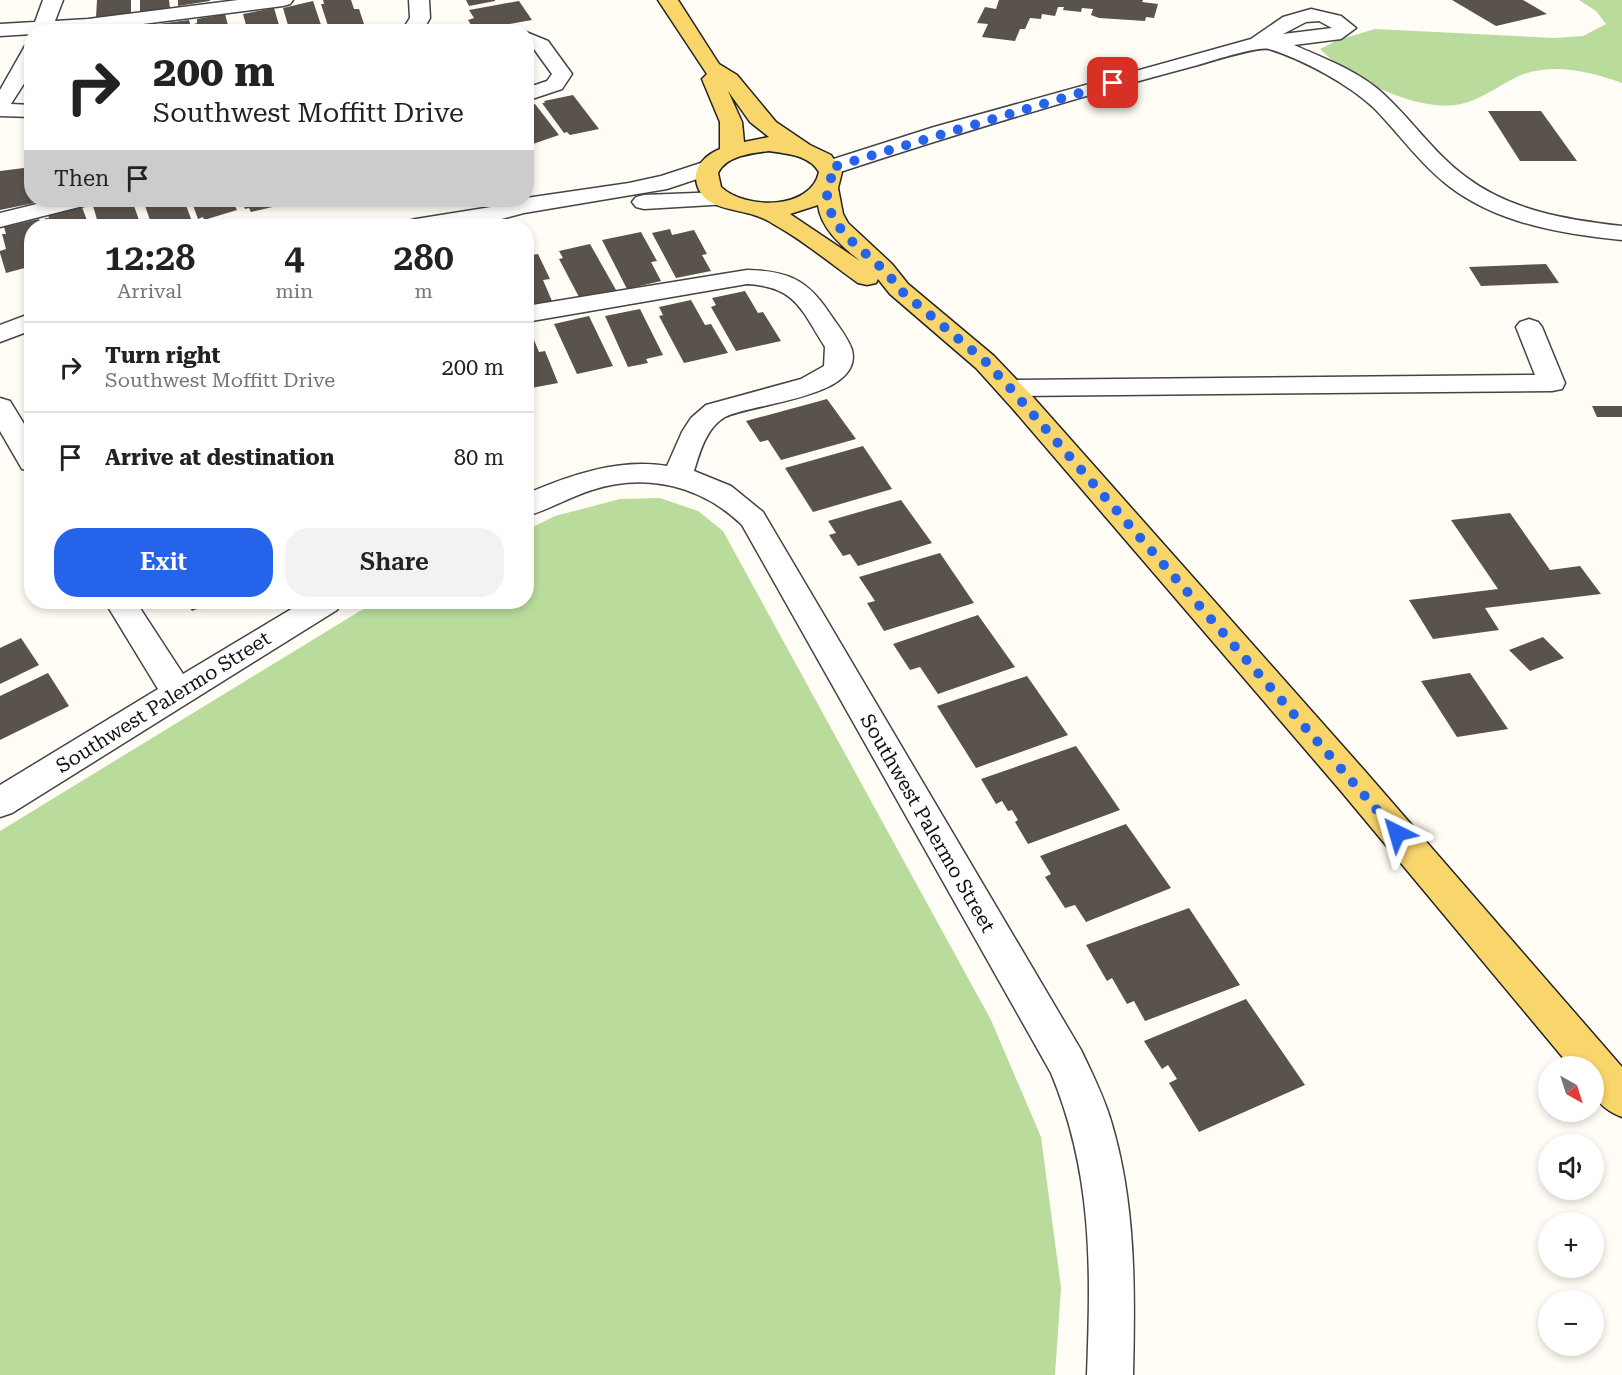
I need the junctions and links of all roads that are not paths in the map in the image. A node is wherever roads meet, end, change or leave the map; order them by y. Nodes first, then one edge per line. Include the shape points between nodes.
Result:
1 (53, 0) edge
2 (283, 0) edge
3 (419, 0) edge
4 (668, 0) edge
5 (44, 24) edge
6 (96, 24) edge
7 (419, 24) edge
8 (0, 30) edge
9 (24, 30) edge
10 (534, 42) edge
11 (24, 65) edge
12 (711, 68) junction
13 (534, 92) edge
14 (0, 104) edge
15 (0, 110) edge
16 (24, 111) edge
17 (802, 149) junction
18 (731, 152) junction
19 (710, 167) junction
20 (828, 178) junction
21 (721, 199) junction
22 (534, 204) edge
23 (51, 207) edge
24 (518, 207) edge
25 (760, 209) junction
26 (494, 214) junction
27 (462, 219) edge
28 (0, 220) edge
29 (1622, 233) edge
30 (899, 289) junction
31 (534, 313) edge
32 (24, 324) edge
33 (1529, 327) dead end
34 (0, 334) edge
35 (1010, 388) junction
36 (0, 407) edge
37 (24, 446) edge
38 (24, 456) edge
39 (0, 465) edge
40 (678, 476) junction
41 (534, 502) edge
42 (124, 609) edge
43 (315, 609) edge
44 (178, 693) junction
45 (0, 803) edge
46 (1622, 1098) edge
47 (1110, 1375) edge

1 - 5 street
2 - 6 street
3 - 7 street
4 - 12 main road
8 - 9 street
10 - 13 street via 541,45 562,74 555,85
11 - 14 street
12 - 17 main road via 730,79 768,126
12 - 18 main road via 712,80 733,125
15 - 16 street
17 - 18 main road via 769,144
17 - 20 main road via 824,161
18 - 19 main road
19 - 21 main road via 707,182
19 - 22 street via 667,182
20 - 25 main road via 818,197 804,204
20 - 29 street via 954,129 1264,42 1359,85 1442,169 1473,192 1503,208 1582,230
20 - 30 main road via 832,216 854,245 889,273
21 - 25 main road
21 - 26 street via 632,202 526,216
23 - 28 street
24 - 26 street
25 - 30 main road via 784,220 867,278
26 - 27 street
30 - 35 main road via 986,362
31 - 40 street via 747,277 787,282 803,294 838,347 840,355 834,372 811,385 716,411 705,418 693,434
32 - 34 street
33 - 35 street via 1552,383
35 - 46 main road
36 - 37 street
38 - 39 street
40 - 41 street, Southwest Palermo Street via 634,473 600,478
40 - 47 street, Southwest Palermo Street via 716,489 753,519 1067,1063 1092,1128 1108,1214 1113,1301
42 - 44 street
43 - 44 street, Southwest Palermo Street
44 - 45 street, Southwest Palermo Street

